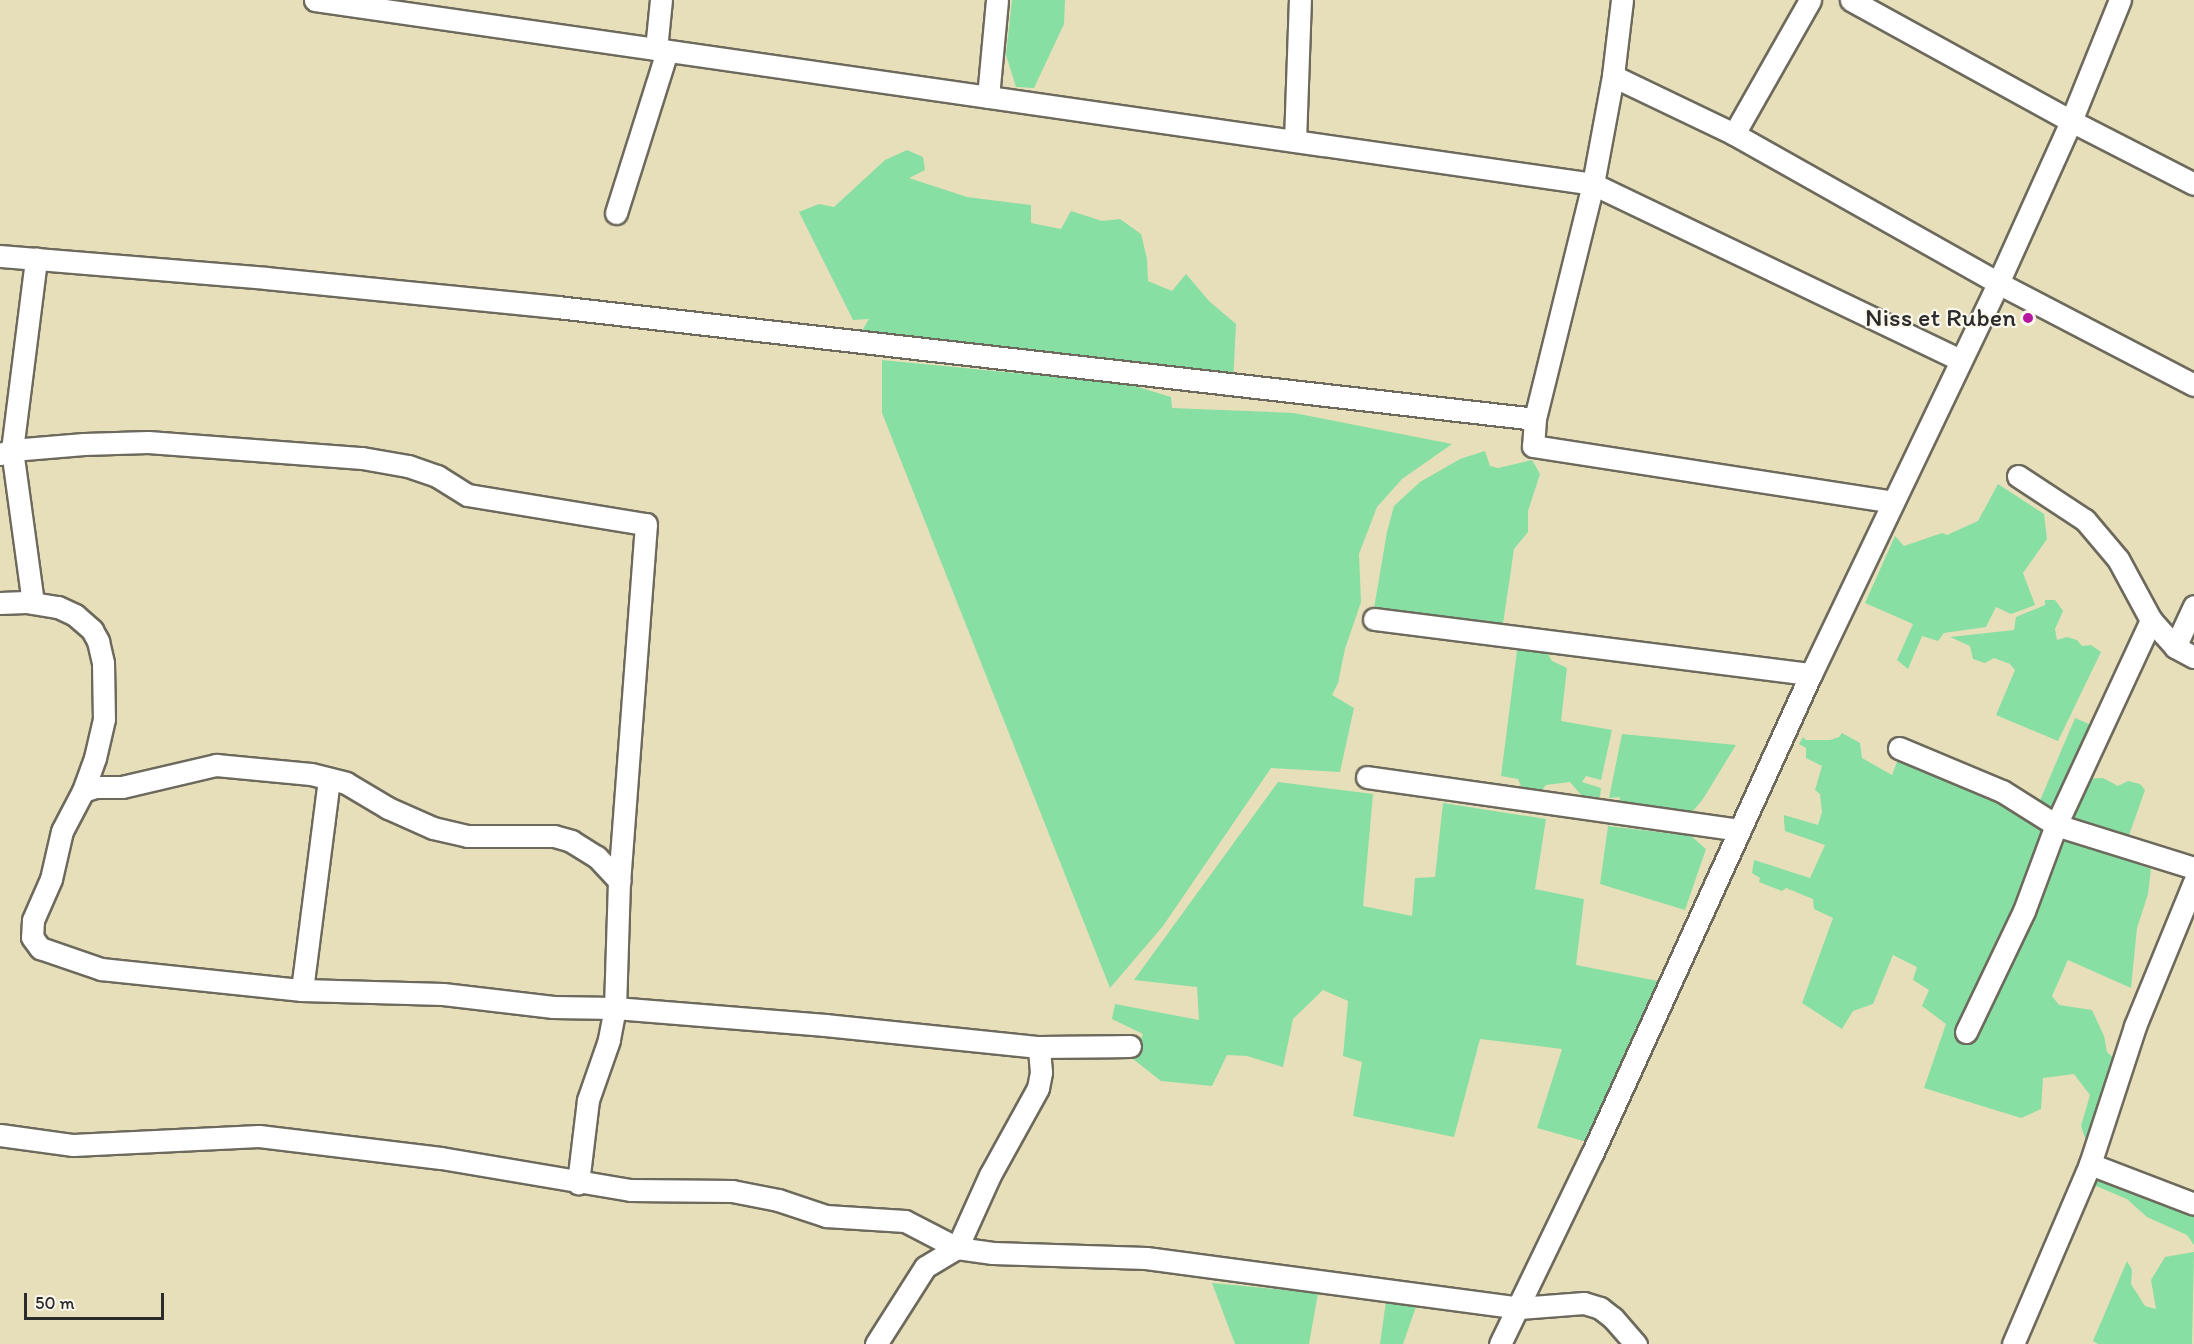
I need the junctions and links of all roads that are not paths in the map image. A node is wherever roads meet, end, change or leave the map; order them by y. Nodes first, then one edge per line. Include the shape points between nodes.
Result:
1 (315, 0) edge
2 (661, 0) edge
3 (997, 0) edge
4 (1300, 0) edge
5 (1622, 0) edge
6 (1810, 0) edge
7 (1851, 0) edge
8 (2120, 0) edge
9 (662, 50) junction
10 (1613, 76) junction
11 (988, 97) junction
12 (2071, 121) junction
13 (1734, 134) junction
14 (1294, 141) junction
15 (1593, 184) junction
16 (2194, 184) edge
17 (616, 213) dead end
18 (0, 256) edge
19 (36, 259) junction
20 (1998, 283) junction
21 (1960, 360) junction
22 (2194, 385) edge
23 (1535, 419) junction
24 (6, 452) edge
25 (2018, 476) dead end
26 (1893, 502) junction
27 (0, 603) edge
28 (33, 603) junction
29 (2194, 606) edge
30 (1374, 619) dead end
31 (2151, 620) junction
32 (2175, 646) junction
33 (2194, 657) edge
34 (1811, 674) junction
35 (1899, 748) dead end
36 (1367, 777) dead end
37 (329, 778) junction
38 (83, 791) junction
39 (2056, 825) junction
40 (1739, 830) junction
41 (2194, 868) edge
42 (619, 881) junction
43 (2194, 882) edge
44 (302, 990) junction
45 (615, 1008) junction
46 (1966, 1032) dead end
47 (1130, 1046) dead end
48 (1039, 1047) junction
49 (0, 1135) edge
50 (2090, 1164) junction
51 (579, 1183) junction
52 (2194, 1204) edge
53 (957, 1248) junction
54 (1519, 1308) junction
55 (876, 1344) edge
56 (1500, 1344) edge
57 (1636, 1344) edge
58 (2013, 1344) edge

1 - 9 street
2 - 9 street
3 - 11 street
4 - 14 street
5 - 10 street
6 - 13 street
7 - 12 street
8 - 12 street
9 - 11 street
9 - 17 street
10 - 13 street
10 - 15 street
11 - 14 street
12 - 16 street
12 - 20 street
13 - 20 street
14 - 15 street
15 - 21 street
15 - 23 street
18 - 19 street
19 - 23 street via 557,307
19 - 24 street
20 - 21 street
20 - 22 street
21 - 26 street
23 - 26 street via 1533,447
24 - 28 street
24 - 42 street via 148,442 362,458 408,466 436,476 468,495 646,524
25 - 31 street via 2085,520 2118,559
26 - 34 street
27 - 28 street
28 - 38 street via 58,607 75,615 98,641 103,663 104,719
29 - 32 street
30 - 34 street
31 - 32 street
31 - 39 street
32 - 33 street
34 - 40 street
35 - 39 street via 2002,791
36 - 40 street
37 - 38 street via 216,765 122,787
37 - 42 street via 433,828 467,836 554,837 571,841 597,857
37 - 44 street
38 - 44 street via 62,831 51,879 33,920 32,937 40,948 101,969
39 - 41 street
39 - 46 street via 2024,911
40 - 54 street
42 - 45 street
43 - 50 street via 2135,1026
44 - 45 street via 443,993 553,1007
45 - 48 street
45 - 51 street via 609,1040 588,1100
47 - 48 street
48 - 53 street via 1038,1088 990,1175
49 - 51 street via 73,1145 259,1136 441,1158
50 - 52 street
50 - 58 street
51 - 53 street via 630,1190 732,1191 778,1200 826,1216 905,1221
53 - 54 street via 993,1253 1146,1258
53 - 55 street via 925,1267
54 - 56 street
54 - 57 street via 1584,1303 1613,1318

